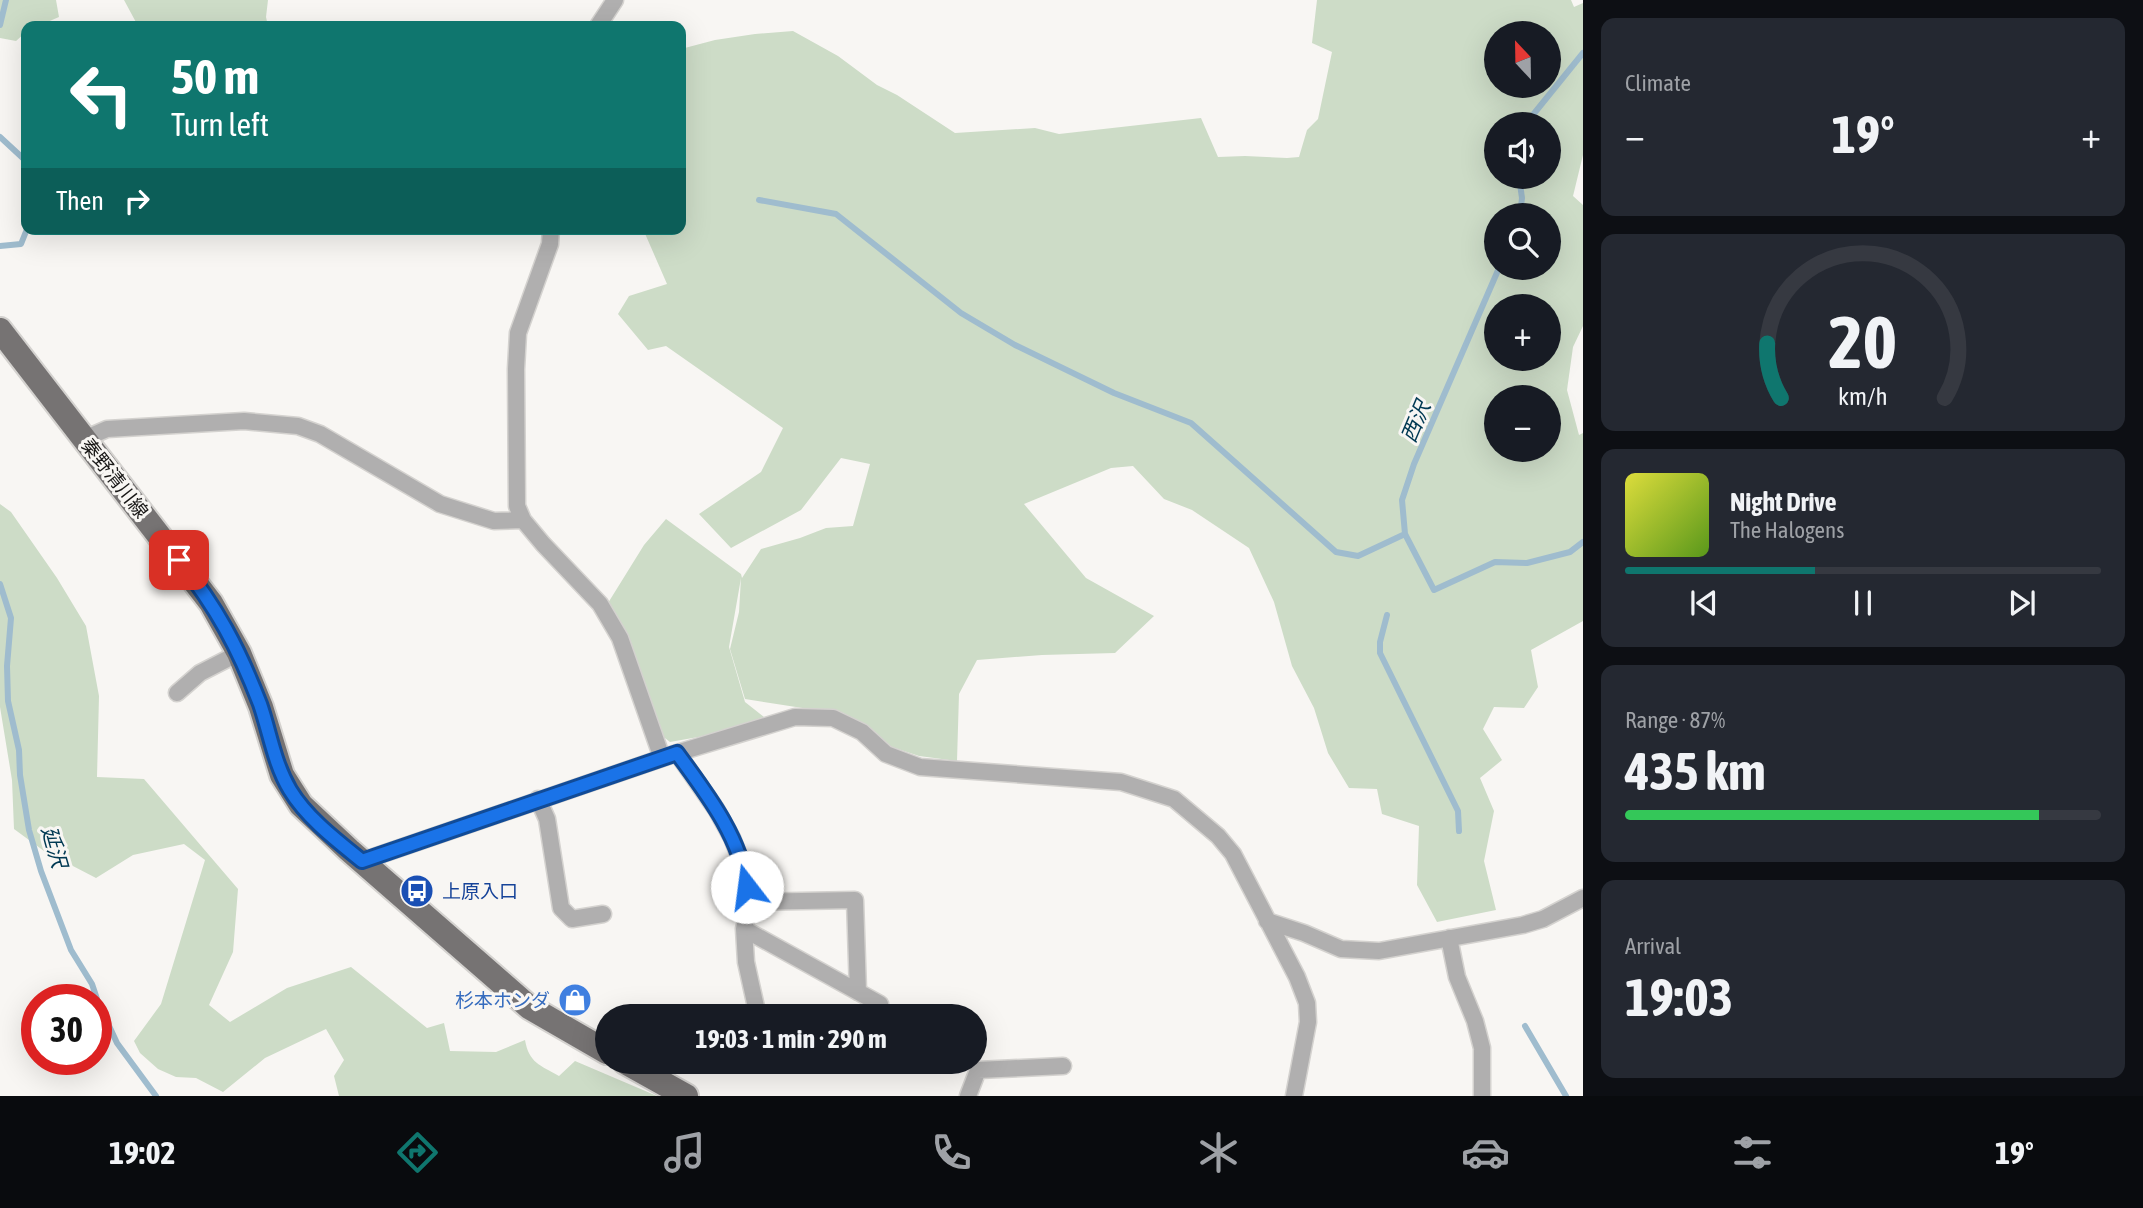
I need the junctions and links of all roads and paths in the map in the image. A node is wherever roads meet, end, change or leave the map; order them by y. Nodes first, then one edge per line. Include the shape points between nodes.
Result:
1 (615, 0) edge
2 (601, 21) edge
3 (551, 235) edge
4 (0, 330) edge
5 (84, 439) junction
6 (523, 520) junction
7 (239, 653) junction
8 (177, 692) dead end
9 (669, 756) junction
10 (538, 799) junction
11 (362, 861) junction
12 (1583, 898) edge
13 (750, 902) junction
14 (603, 914) dead end
15 (1267, 921) junction
16 (744, 929) junction
17 (1449, 938) junction
18 (858, 992) junction
19 (755, 1004) edge
20 (880, 1004) dead end
21 (595, 1045) edge
22 (1063, 1066) dead end
23 (647, 1074) edge
24 (686, 1096) edge
25 (968, 1096) edge
26 (1294, 1096) edge
27 (1482, 1096) edge

1 - 2 street
3 - 6 street via 519,333 517,506
4 - 5 main road, 秦野清川線
5 - 6 street via 107,429 244,421 298,426 320,434 440,504 494,522
5 - 7 main road, 秦野清川線 via 195,580
6 - 9 street via 600,604 620,638
7 - 8 street via 200,673
7 - 11 main road, 秦野清川線 via 291,792 313,819
9 - 10 street
9 - 13 street via 716,809 745,871
9 - 15 street via 795,717 833,718 862,732 886,754 920,767 1121,782 1174,799 1218,836 1233,855
10 - 11 street
10 - 14 street via 547,819 561,908 572,919
11 - 21 main road, 秦野清川線 via 529,1007
12 - 17 street via 1523,925
13 - 16 street
13 - 18 street via 855,900
15 - 17 street via 1341,949 1379,951
15 - 26 street via 1307,1003 1308,1022
16 - 18 street
16 - 19 street
17 - 27 street via 1457,977 1482,1048
18 - 20 street
22 - 25 street via 978,1070
23 - 24 main road

